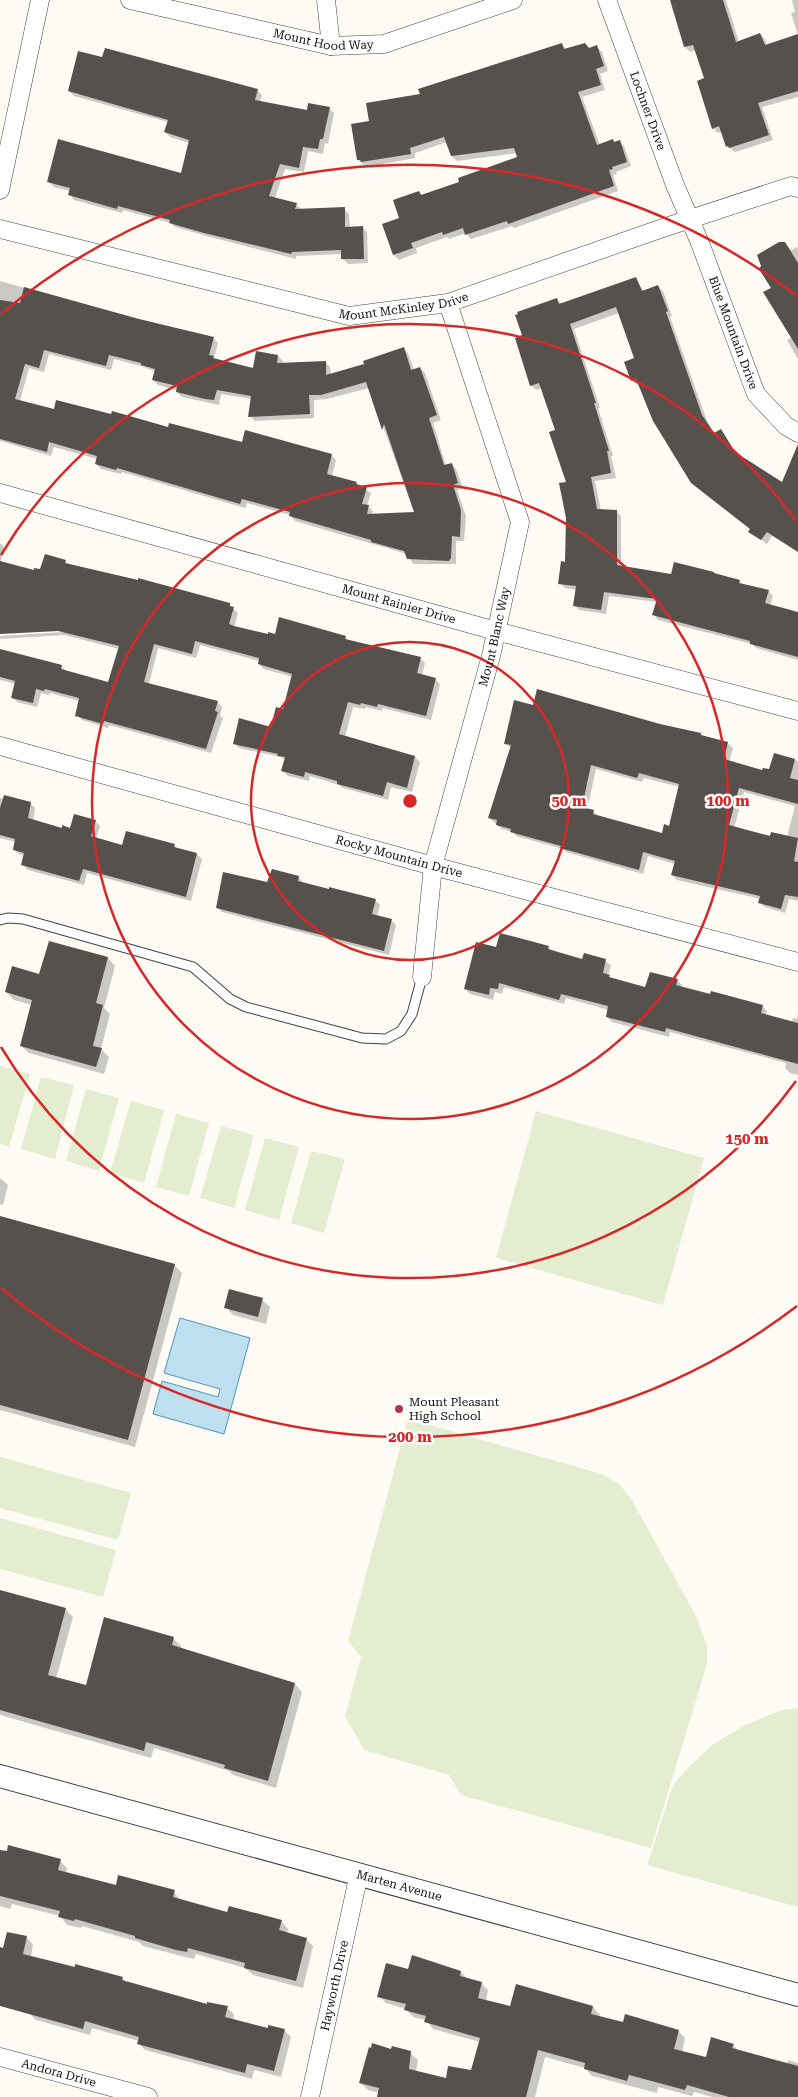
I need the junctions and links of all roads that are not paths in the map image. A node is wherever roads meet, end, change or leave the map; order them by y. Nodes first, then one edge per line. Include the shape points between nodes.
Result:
1 (40, 0) edge
2 (130, 0) edge
3 (326, 0) edge
4 (513, 0) edge
5 (607, 0) edge
6 (331, 46) junction
7 (798, 188) edge
8 (0, 190) edge
9 (690, 219) junction
10 (0, 229) edge
11 (448, 303) junction
12 (798, 433) edge
13 (0, 493) edge
14 (496, 631) junction
15 (798, 711) edge
16 (0, 746) edge
17 (433, 866) junction
18 (0, 920) edge
19 (798, 962) edge
20 (422, 977) joint
21 (0, 1776) edge
22 (359, 1874) junction
23 (798, 1995) edge
24 (0, 2057) edge
25 (148, 2097) edge
26 (310, 2097) edge

1 - 8 street
2 - 6 street, Mount Hood Way
3 - 6 street
4 - 6 street, Mount Hood Way via 384,44
5 - 9 street, Lochner Drive
7 - 9 street, Mount McKinley Drive via 791,186
9 - 11 street, Mount McKinley Drive
9 - 12 street, Blue Mountain Drive via 756,394 786,426
10 - 11 street, Mount McKinley Drive via 348,316
11 - 14 street, Mount Blanc Way via 520,522
13 - 14 street, Mount Rainier Drive
14 - 15 street, Mount Rainier Drive
14 - 17 street, Mount Blanc Way
16 - 17 street, Rocky Mountain Drive
17 - 19 street, Rocky Mountain Drive
17 - 20 street, Mount Blanc Way
18 - 20 lane via 23,919 193,967 230,999 246,1007 362,1038 386,1039 401,1031 412,1014
21 - 22 street, Marten Avenue
22 - 23 street, Marten Avenue
22 - 26 street, Hayworth Drive
24 - 25 street, Andora Drive

